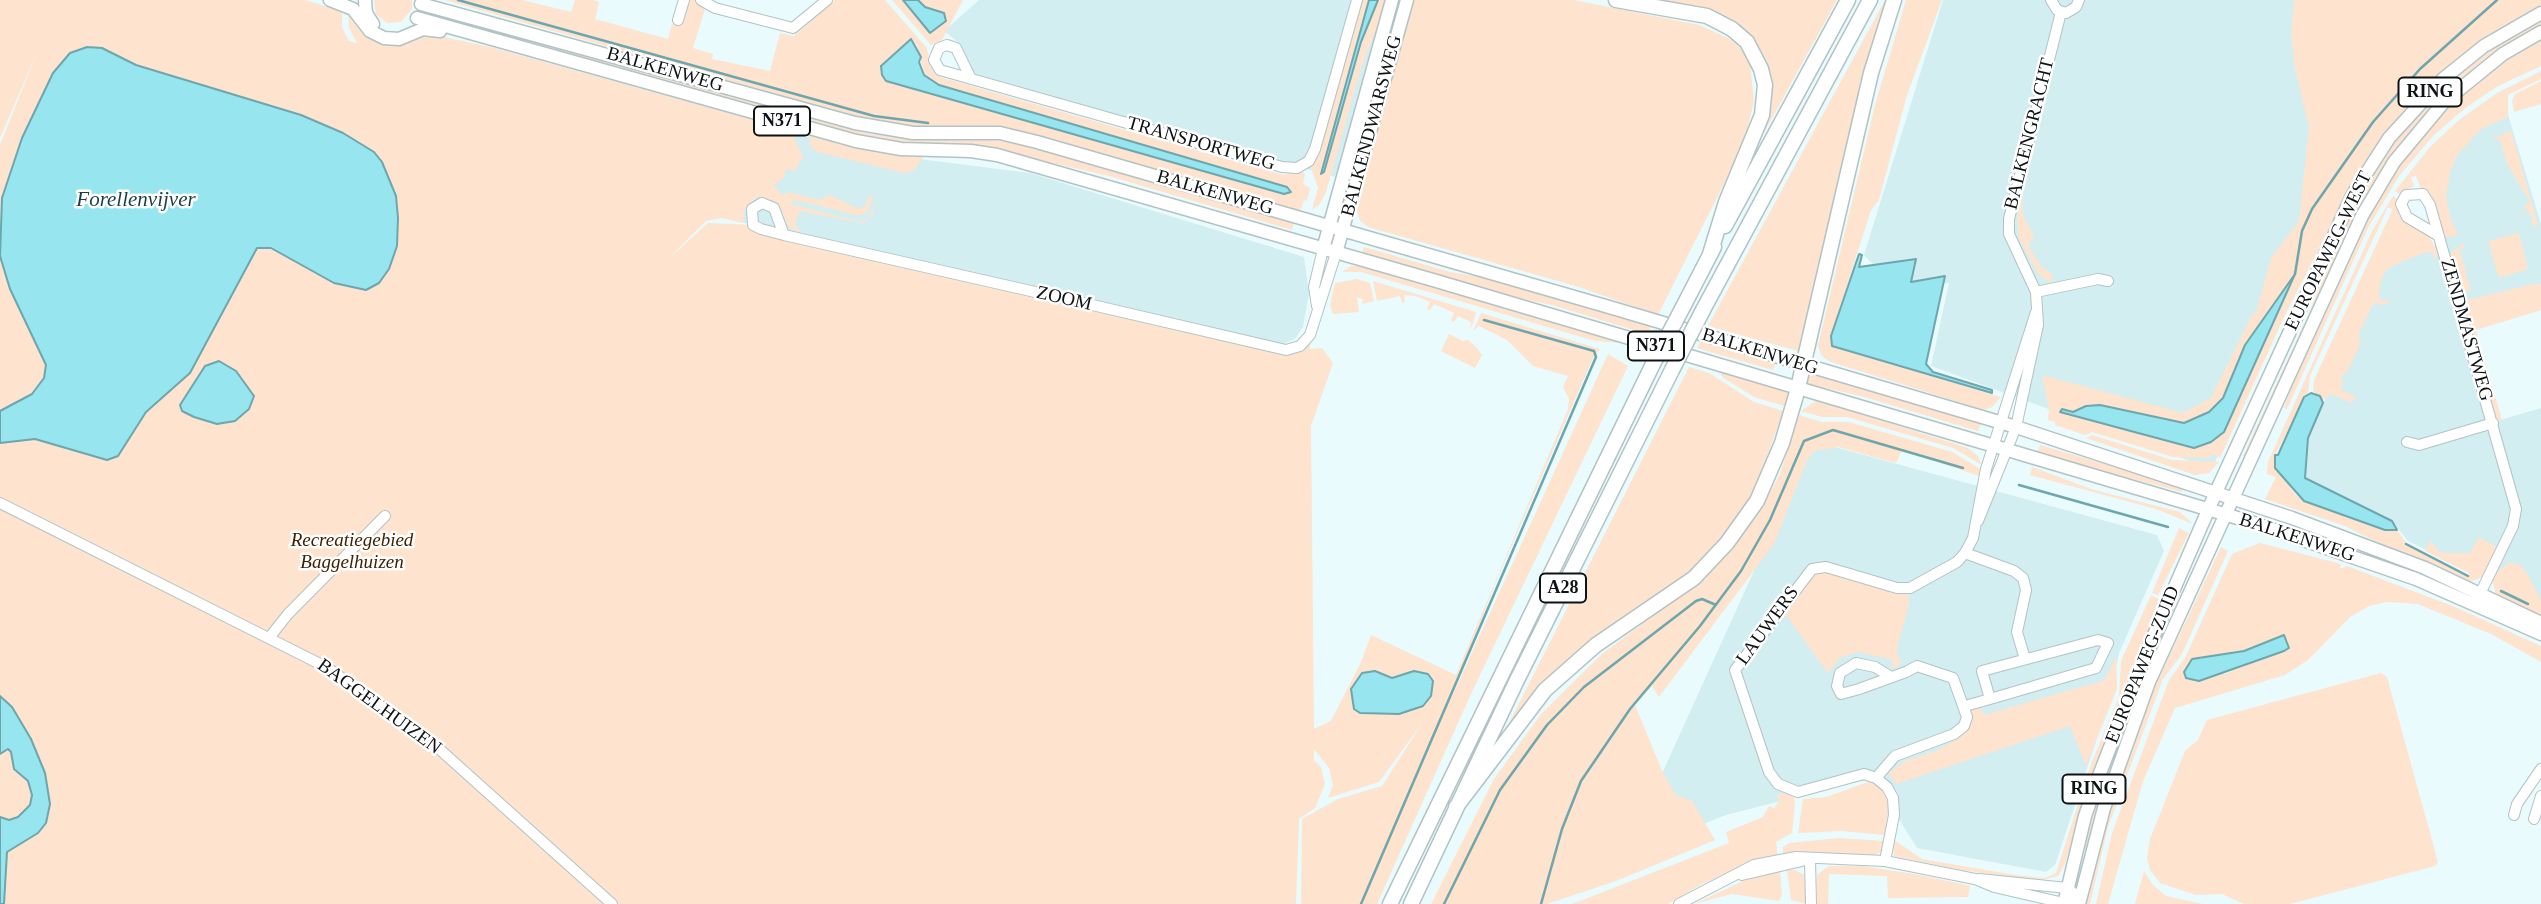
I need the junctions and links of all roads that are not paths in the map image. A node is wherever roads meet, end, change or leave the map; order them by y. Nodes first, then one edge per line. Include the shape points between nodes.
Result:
1 (330, 0) edge
2 (438, 0) edge
3 (684, 0) edge
4 (701, 0) edge
5 (827, 0) edge
6 (1357, 0) edge
7 (1392, 0) edge
8 (1407, 0) edge
9 (1615, 0) edge
10 (1848, 0) edge
11 (1870, 0) edge
12 (1894, 0) edge
13 (2051, 0) edge
14 (2079, 0) edge
15 (361, 2) edge
16 (421, 2) edge
17 (2061, 12) junction
18 (2541, 13) edge
19 (417, 18) junction
20 (678, 20) dead end
21 (495, 23) junction
22 (2541, 32) edge
23 (505, 44) junction
24 (971, 79) dead end
25 (1328, 226) junction
26 (1343, 230) junction
27 (784, 234) dead end
28 (2439, 236) junction
29 (1323, 249) junction
30 (1336, 253) junction
31 (1710, 254) junction
32 (2108, 281) dead end
33 (2036, 292) junction
34 (1317, 306) junction
35 (2036, 312) junction
36 (1803, 365) junction
37 (1798, 388) junction
38 (2001, 423) junction
39 (2493, 423) junction
40 (2016, 427) junction
41 (2407, 442) dead end
42 (1994, 446) junction
43 (2007, 451) junction
44 (2216, 492) junction
45 (2233, 498) junction
46 (0, 503) edge
47 (2209, 510) junction
48 (2225, 515) junction
49 (385, 516) dead end
50 (1976, 525) junction
51 (1965, 553) junction
52 (2478, 598) junction
53 (2541, 623) edge
54 (2541, 634) edge
55 (269, 638) junction
56 (2025, 659) junction
57 (1891, 677) junction
58 (1990, 699) junction
59 (1965, 706) junction
60 (2541, 769) edge
61 (1876, 778) junction
62 (2541, 796) edge
63 (1456, 807) junction
64 (2514, 815) dead end
65 (2534, 819) dead end
66 (1810, 859) junction
67 (1885, 861) junction
68 (1975, 879) junction
69 (2067, 888) junction
70 (2080, 901) edge
71 (612, 904) edge
72 (1390, 904) edge
73 (1411, 904) edge
74 (1679, 904) edge
75 (1811, 904) edge
76 (2064, 904) edge

1 - 23 main road, BALKENWEG / N371 via 353,9 370,31 384,38 399,39 428,29
2 - 21 main road
3 - 20 street
4 - 5 street via 715,8 793,28
6 - 24 street, TRANSPORTWEG via 1315,149 1297,168
7 - 25 main road, BALKENDWARSWEG
8 - 26 main road, BALKENDWARSWEG
9 - 31 highway, A28 via 1707,16 1747,42 1761,69 1765,85 1762,115
10 - 31 highway, A28
11 - 63 highway, A28, bridge via 1672,370
12 - 36 highway, A28 via 1871,73
13 - 17 street
14 - 17 street via 2072,11
15 - 19 main road via 369,20 388,32 400,32
16 - 19 main road, N371
16 - 21 main road, BALKENWEG / N371
17 - 33 street, BALKENGRACHT via 2009,219 2009,234
18 - 44 main road, EUROPAWEG-WEST / RING via 2463,62 2421,101 2379,153 2328,245
19 - 23 main road, BALKENWEG / N371
21 - 25 main road, BALKENWEG / N371 via 855,123 913,132 1017,137
22 - 45 main road, EUROPAWEG-WEST / RING via 2462,86 2393,162 2362,216
23 - 29 main road, BALKENWEG / N371 via 856,141 901,149 997,155
25 - 26 main road, BALKENWEG / N371
25 - 29 main road, ZOOM
26 - 30 main road, BALKENDWARSWEG
26 - 36 main road, BALKENWEG / N371
27 - 34 street, ZOOM via 1286,350 1300,346 1310,335
28 - 28 street, ZENDMASTWEG via 2428,199 2417,192 2406,195 2401,204 2407,217
28 - 39 street, ZENDMASTWEG
29 - 30 main road, BALKENWEG / N371
29 - 34 street, ZOOM via 1314,288
30 - 34 street, ZOOM
30 - 37 main road, BALKENWEG / N371
31 - 72 highway, A28, bridge
32 - 33 street
33 - 35 street, BALKENGRACHT
35 - 38 street, BALKENGRACHT
35 - 40 street, BALKENGRACHT via 2035,342
36 - 37 highway, A28
36 - 38 main road, BALKENWEG
37 - 42 main road, BALKENWEG
37 - 63 highway, A28 via 1773,469 1752,510 1727,543 1679,590 1596,645 1561,675 1521,719
38 - 40 main road, BALKENWEG
38 - 42 street
39 - 41 street, ZENDMASTWEG via 2419,445
39 - 52 street, ZENDMASTWEG via 2516,509 2513,526
40 - 43 street
40 - 44 main road, BALKENWEG
42 - 43 main road, BALKENWEG
42 - 50 street
43 - 47 main road, BALKENWEG
43 - 50 street
44 - 45 main road, BALKENWEG
44 - 47 main road, EUROPAWEG-WEST / RING
45 - 48 main road, EUROPAWEG-WEST / RING
45 - 52 main road, BALKENWEG via 2397,557
46 - 55 street, BAGGELHUIZEN
47 - 48 main road, BALKENWEG
47 - 69 main road, EUROPAWEG-ZUID / RING via 2100,773
48 - 52 main road, BALKENWEG
48 - 70 main road, EUROPAWEG-ZUID / RING via 2145,692 2104,808
49 - 55 street
50 - 51 street
51 - 56 street via 2023,578 2026,590 2017,632
51 - 61 street, LAUWERS via 1910,588 1826,567 1812,569 1737,666 1737,680 1769,772 1778,784 1798,792 1856,775
52 - 53 main road, BALKENWEG
52 - 54 main road, BALKENWEG
55 - 71 street, BAGGELHUIZEN via 328,668 437,747
56 - 58 street via 1982,671
56 - 58 street via 2098,639 2108,643 2096,668
57 - 57 street via 1841,694 1837,686 1840,673 1856,663
57 - 59 street via 1917,666 1949,675
58 - 59 street
59 - 61 street via 1967,718 1959,731 1895,756
60 - 64 street
61 - 67 street via 1893,798
62 - 65 street
63 - 73 highway, A28
66 - 67 street
66 - 74 street via 1731,878
66 - 75 street
67 - 68 street
68 - 69 street
68 - 76 street
69 - 70 street
69 - 76 main road, EUROPAWEG-ZUID / RING
70 - 76 street

